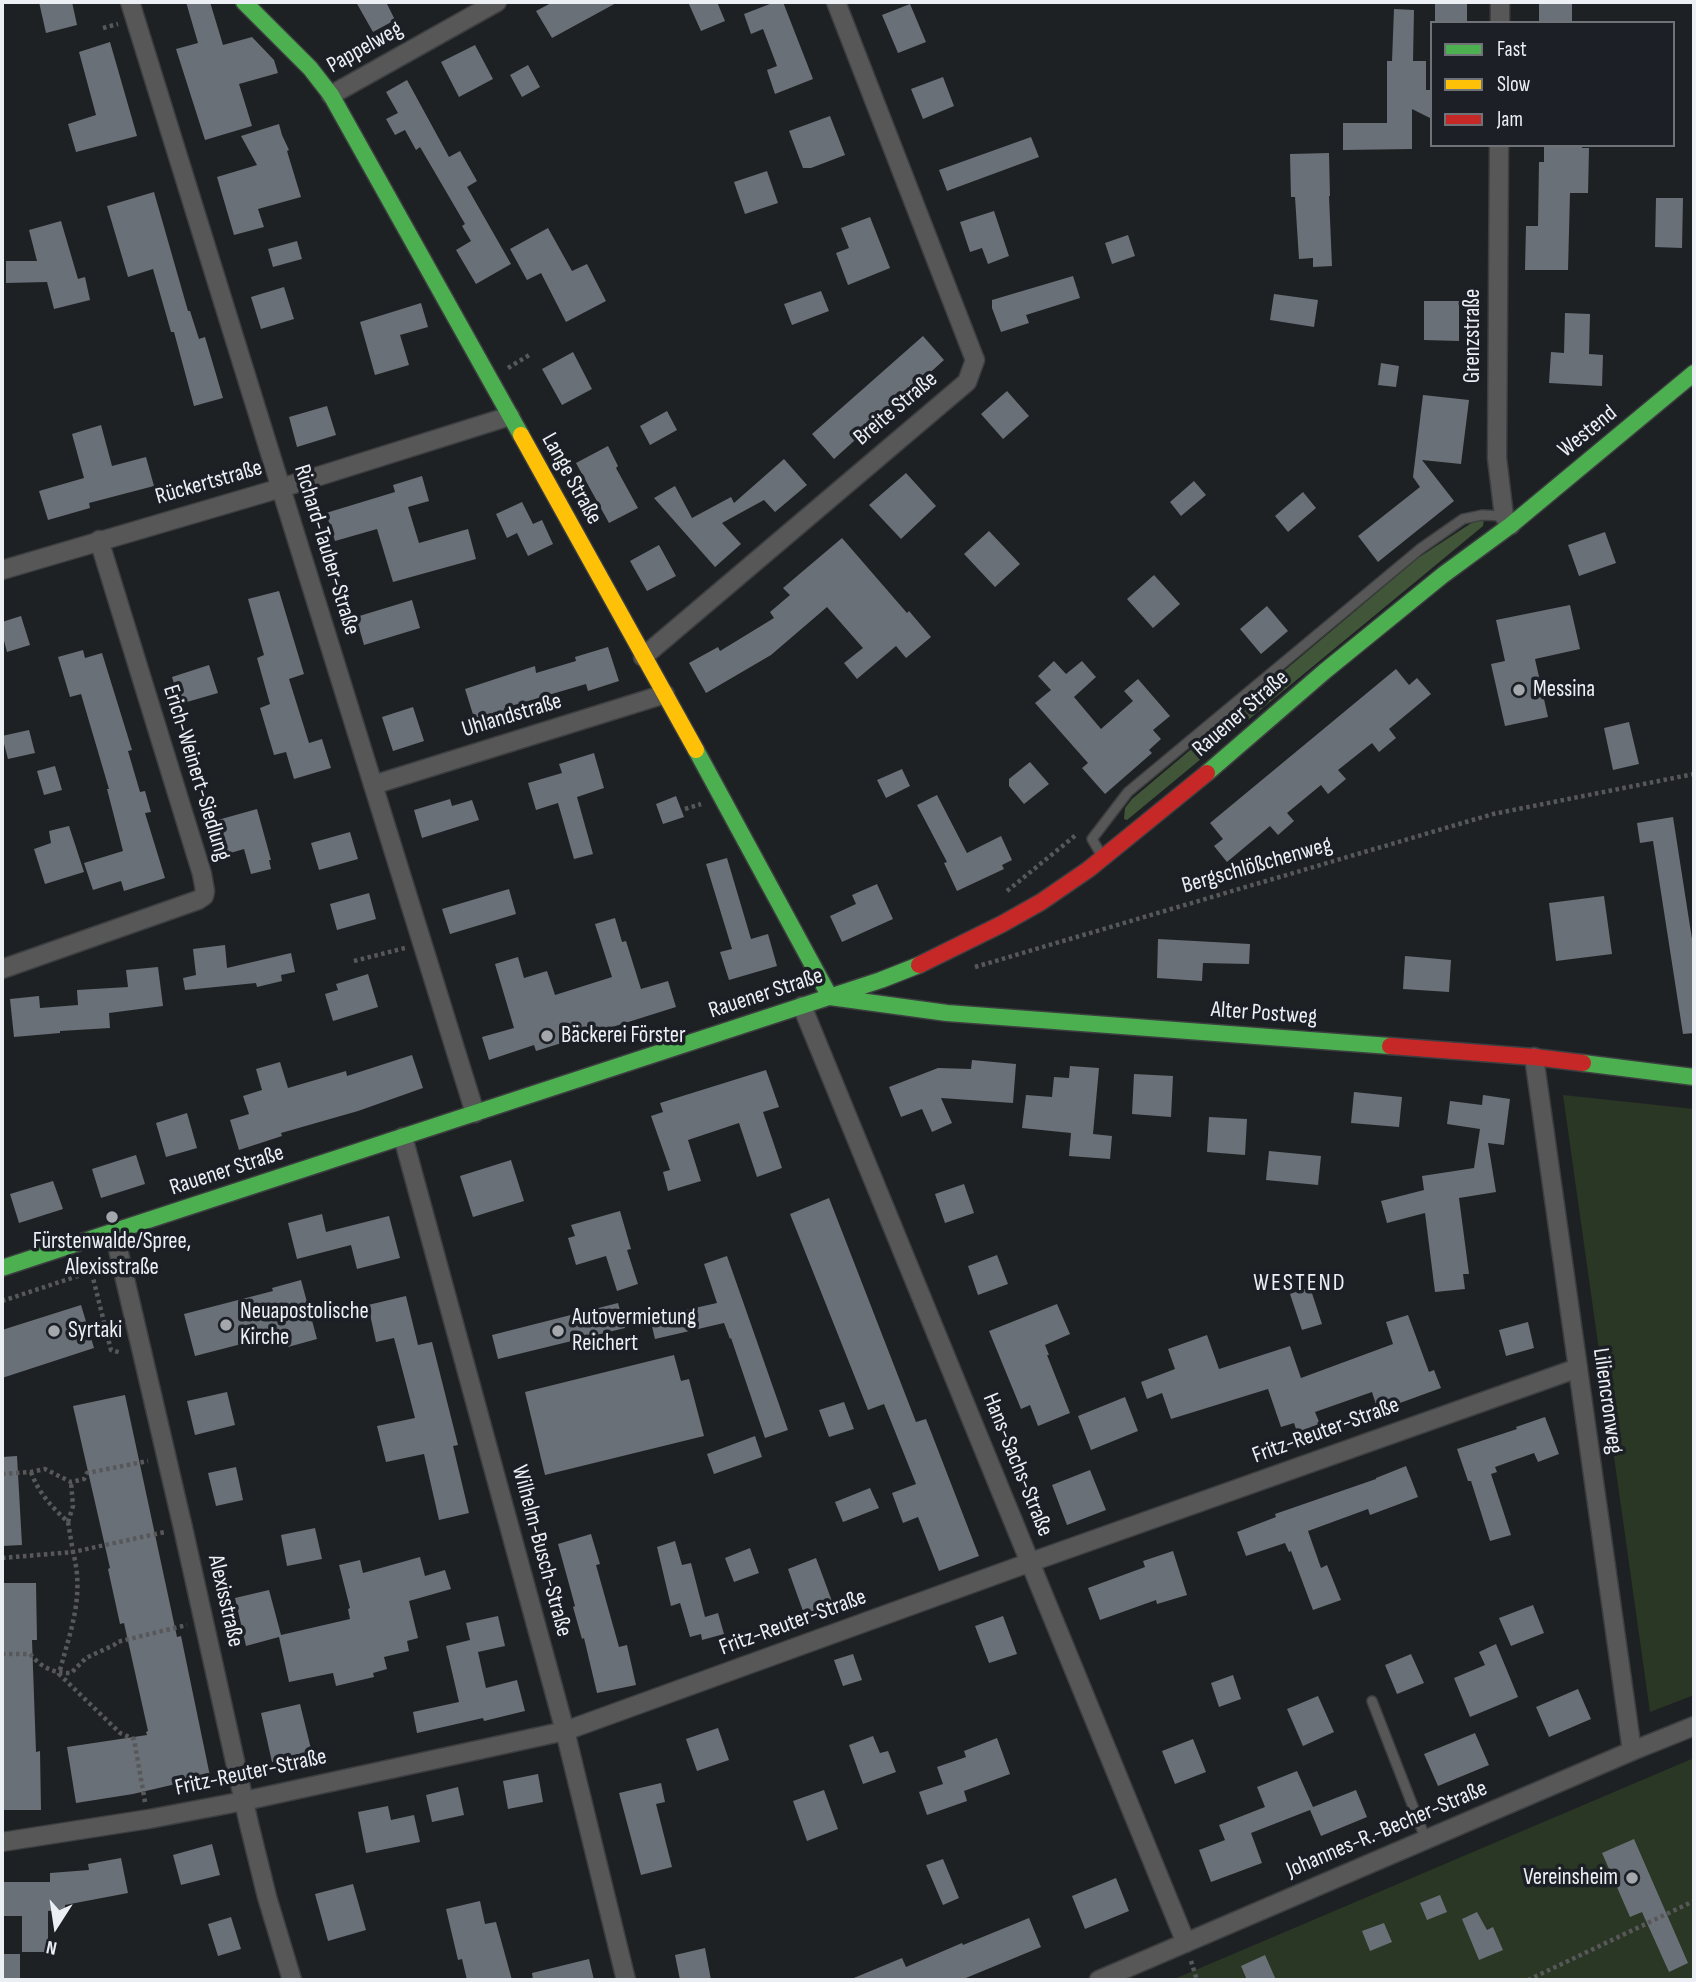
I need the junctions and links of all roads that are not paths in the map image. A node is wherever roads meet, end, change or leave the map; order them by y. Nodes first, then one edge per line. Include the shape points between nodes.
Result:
1 (130, 2) edge
2 (244, 2) edge
3 (497, 2) edge
4 (836, 2) edge
5 (1500, 2) edge
6 (1500, 21) edge
7 (331, 95) junction
8 (1499, 147) edge
9 (1694, 374) edge
10 (510, 416) junction
11 (281, 488) junction
12 (1507, 520) junction
13 (99, 540) junction
14 (2, 570) edge
15 (1443, 575) joint
16 (643, 657) junction
17 (665, 694) junction
18 (373, 785) junction
19 (1103, 857) junction
20 (2, 969) edge
21 (830, 997) junction
22 (802, 1006) junction
23 (1534, 1057) junction
24 (1694, 1077) edge
25 (475, 1112) junction
26 (404, 1137) junction
27 (114, 1231) junction
28 (2, 1268) edge
29 (1578, 1368) junction
30 (1031, 1562) junction
31 (1372, 1701) dead end
32 (1694, 1726) edge
33 (565, 1731) junction
34 (1632, 1751) junction
35 (244, 1801) junction
36 (1426, 1840) junction
37 (2, 1842) edge
38 (1186, 1943) junction
39 (292, 1980) edge
40 (626, 1980) edge
41 (1099, 1980) edge

1 - 11 street, Richard-Tauber-Straße
2 - 7 street, Lange Straße
3 - 7 street, Pappelweg
4 - 16 street, Breite Straße via 975,360 967,382
5 - 6 street
7 - 10 street, Lange Straße
8 - 12 street, Grenzstraße via 1497,458
9 - 12 street, Westend
10 - 11 street, Rückertstraße
10 - 16 street, Lange Straße
11 - 13 street, Rückertstraße
11 - 18 street, Richard-Tauber-Straße
12 - 15 street, Westend
12 - 19 lane via 1482,515 1463,519 1420,549 1128,792 1092,839
13 - 14 street, Rückertstraße
13 - 20 street, Erich-Weinert-Siedlung via 202,874 204,897
15 - 19 street, Rauener Straße
16 - 17 street, Lange Straße
17 - 18 street, Uhlandstraße
17 - 21 street, Lange Straße
18 - 25 street, Richard-Tauber-Straße
19 - 21 street, Rauener Straße via 1002,924 926,962
21 - 22 street, Rauener Straße
21 - 23 street, Alter Postweg via 947,1013
22 - 25 street, Rauener Straße
22 - 30 street, Hans-Sachs-Straße
23 - 24 street, Alter Postweg
23 - 29 street, Liliencronweg
25 - 26 street, Rauener Straße
26 - 27 street, Rauener Straße
26 - 33 street, Wilhelm-Busch-Straße
27 - 28 street, Rauener Straße
27 - 35 street, Alexisstraße
29 - 30 street, Fritz-Reuter-Straße
29 - 34 street, Liliencronweg
30 - 33 street, Fritz-Reuter-Straße
30 - 38 street, Hans-Sachs-Straße
31 - 36 lane
32 - 34 street, Johannes-R.-Becher-Straße
33 - 35 street, Fritz-Reuter-Straße
33 - 40 street, Wilhelm-Busch-Straße
34 - 36 street, Johannes-R.-Becher-Straße
35 - 37 street, Fritz-Reuter-Straße
35 - 39 street, Alexisstraße
36 - 38 street, Johannes-R.-Becher-Straße
38 - 41 street, Johannes-R.-Becher-Straße

